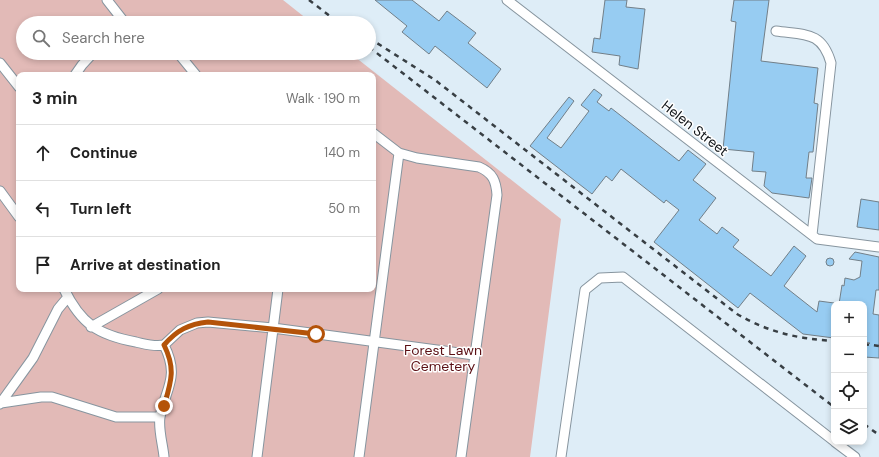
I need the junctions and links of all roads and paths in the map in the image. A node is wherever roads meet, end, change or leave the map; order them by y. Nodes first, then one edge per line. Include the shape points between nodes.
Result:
1 (107, 0) edge
2 (507, 0) edge
3 (120, 16) edge
4 (776, 31) dead end
5 (87, 60) edge
6 (184, 60) edge
7 (0, 63) edge
8 (77, 72) edge
9 (194, 72) edge
10 (16, 83) edge
11 (376, 135) edge
12 (398, 153) junction
13 (0, 192) edge
14 (16, 213) edge
15 (812, 235) junction
16 (879, 247) edge
17 (153, 292) edge
18 (278, 292) edge
19 (66, 293) edge
20 (91, 327) junction
21 (273, 328) junction
22 (374, 341) junction
23 (164, 345) junction
24 (474, 355) junction
25 (0, 403) edge
26 (160, 418) junction
27 (831, 438) edge
28 (840, 445) edge
29 (164, 457) edge
30 (257, 457) edge
31 (359, 457) edge
32 (461, 457) edge
33 (561, 457) edge
34 (854, 457) edge

1 - 3 street
2 - 15 street, Helen Street
4 - 15 street via 820,40 827,49 830,64
5 - 8 street
6 - 9 street
7 - 10 street
11 - 12 street
12 - 22 street
12 - 24 street via 479,168 487,171 496,184
13 - 14 street
15 - 16 street, Helen Street via 817,239
17 - 20 street
18 - 21 street
19 - 20 street via 80,316
19 - 25 street via 33,358
20 - 23 street via 126,340 154,346
21 - 22 street
21 - 23 street via 197,323 180,330
21 - 30 street
22 - 24 street
22 - 31 street
23 - 26 street via 172,372
24 - 32 street
25 - 26 street via 52,397 116,417
26 - 29 street
27 - 33 street via 624,277 600,278 585,290
28 - 34 street

